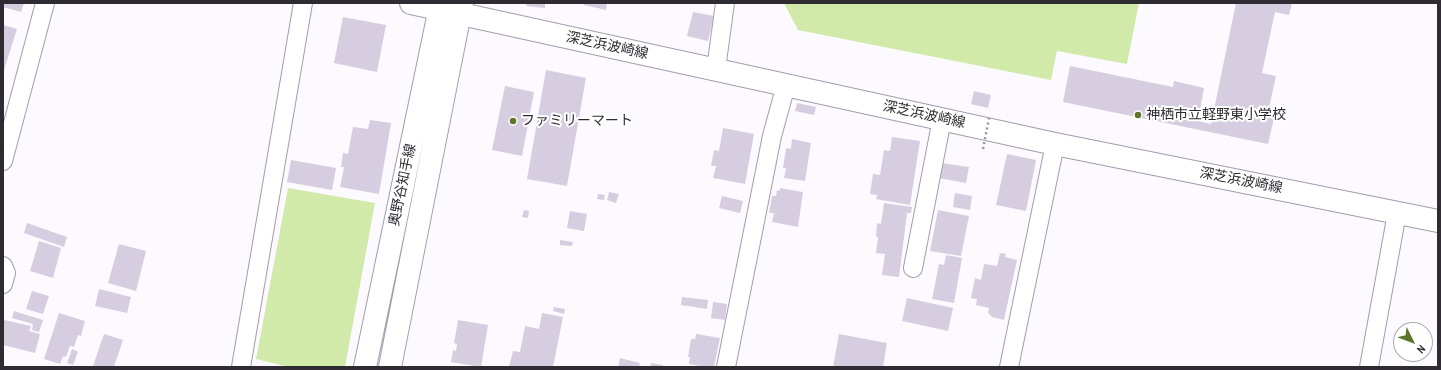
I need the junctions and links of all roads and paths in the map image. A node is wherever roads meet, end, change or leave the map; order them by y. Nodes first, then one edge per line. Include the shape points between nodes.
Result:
1 (45, 3) edge
2 (304, 3) edge
3 (411, 3) edge
4 (724, 3) edge
5 (451, 7) edge
6 (716, 69) junction
7 (786, 85) junction
8 (989, 118) dead end
9 (942, 119) junction
10 (1055, 144) junction
11 (983, 149) dead end
12 (3, 160) edge
13 (1397, 213) junction
14 (1438, 221) edge
15 (3, 266) edge
16 (914, 268) dead end
17 (3, 284) edge
18 (241, 367) edge
19 (365, 367) edge
20 (390, 367) edge
21 (726, 367) edge
22 (1009, 367) edge
23 (1369, 367) edge

1 - 12 street
2 - 18 street
3 - 5 main road, 深芝浜波崎線
4 - 6 street
5 - 6 main road, 深芝浜波崎線
5 - 19 main road, 奥野谷知手線
5 - 20 main road, 奥野谷知手線
6 - 7 main road, 深芝浜波崎線
7 - 9 main road, 深芝浜波崎線
7 - 21 street via 772,136
8 - 11 path, bridge
9 - 10 main road, 深芝浜波崎線
9 - 16 street
10 - 13 main road, 深芝浜波崎線
10 - 22 street
13 - 14 main road, 深芝浜波崎線
13 - 23 street
15 - 17 street via 6,273

